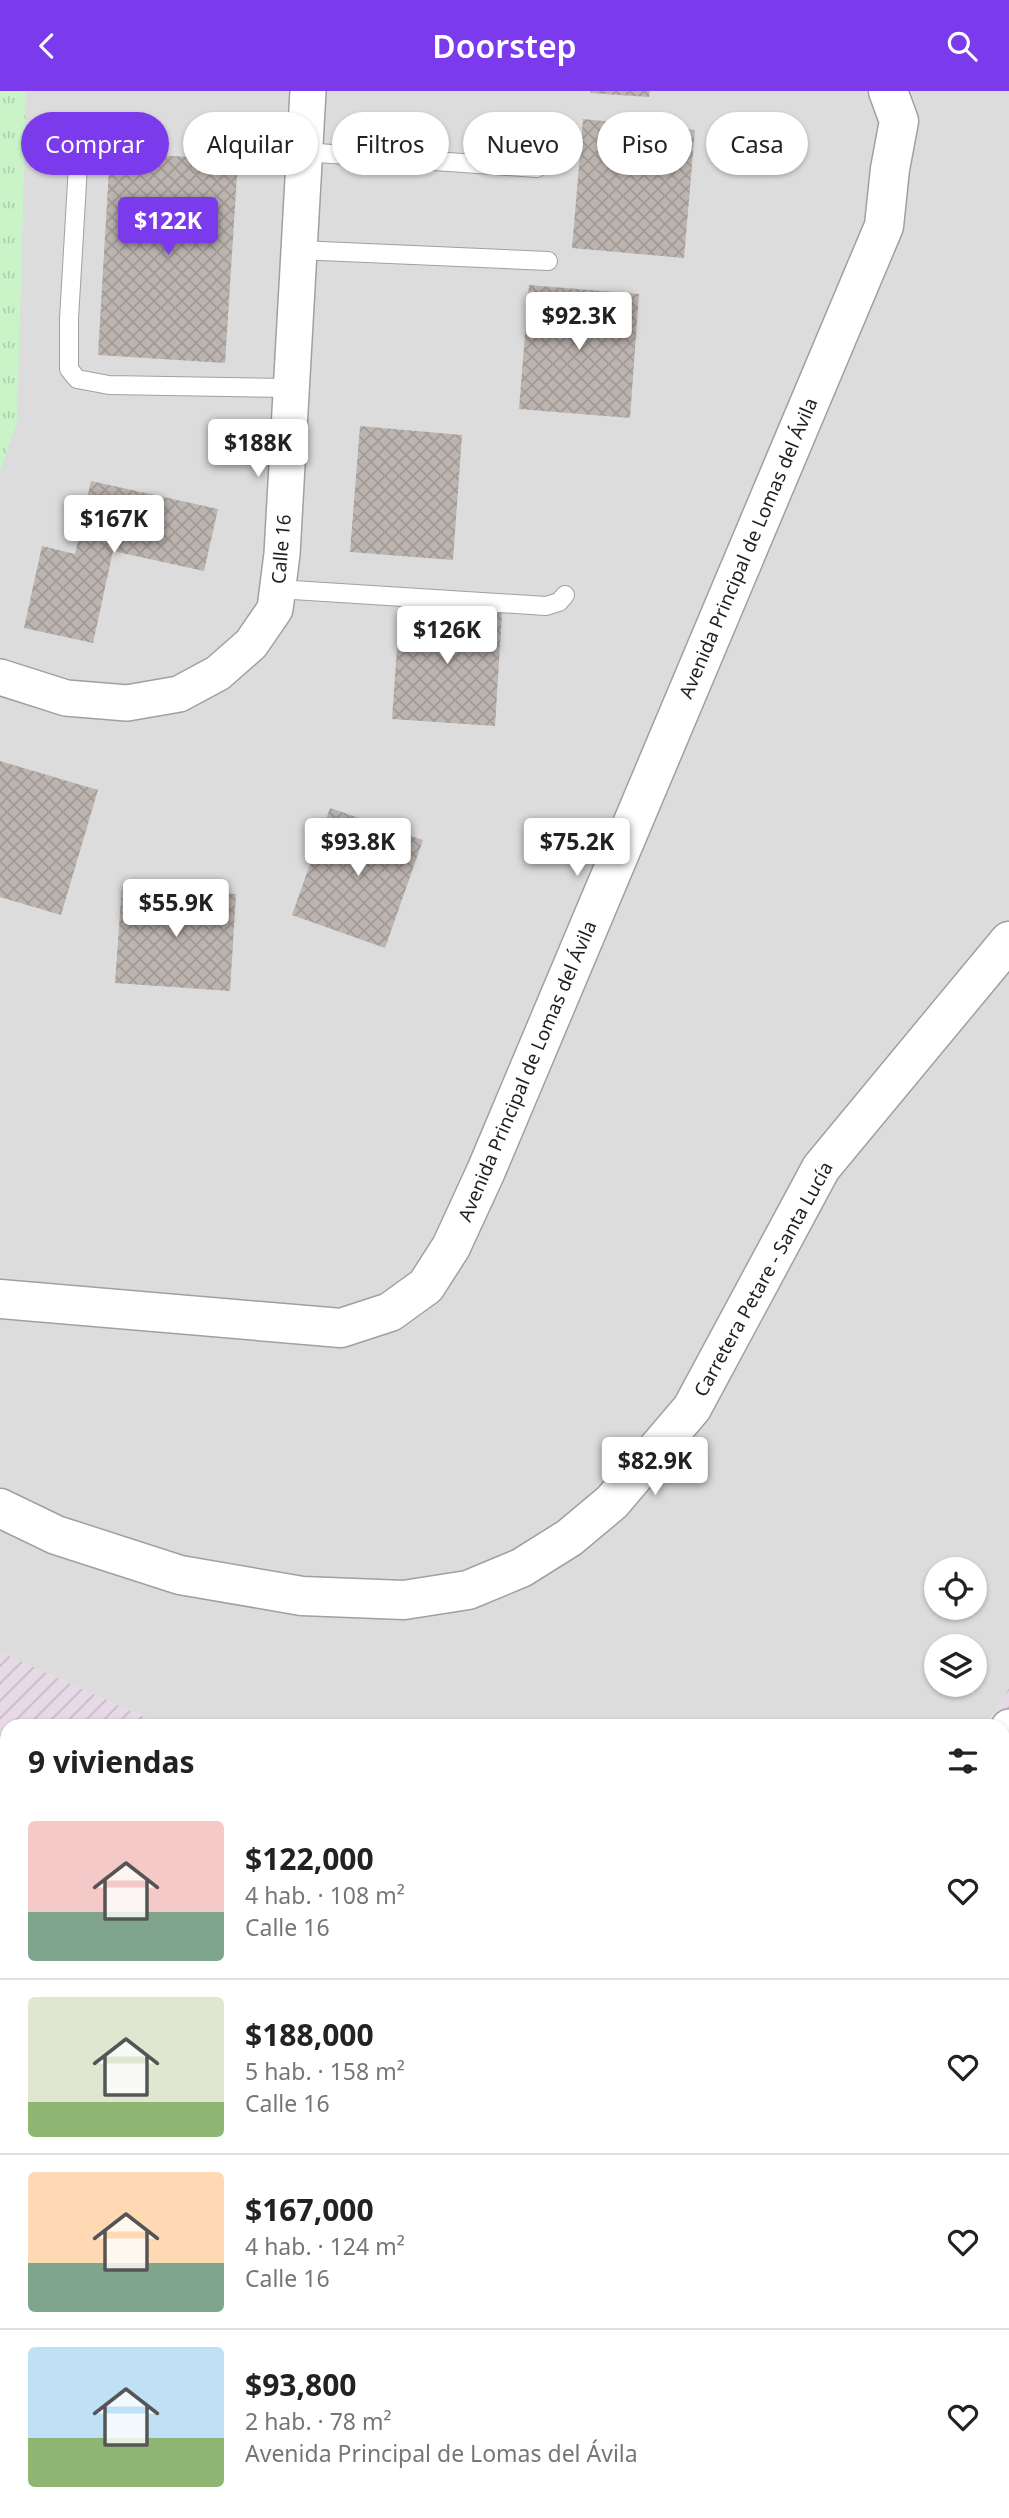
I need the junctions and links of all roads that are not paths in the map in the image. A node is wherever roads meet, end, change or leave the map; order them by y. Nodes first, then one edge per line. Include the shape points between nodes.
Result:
1 (308, 91) edge
2 (888, 91) edge
3 (306, 112) edge
4 (318, 153) edge
5 (463, 162) edge
6 (77, 175) edge
7 (302, 175) edge
8 (298, 250) junction
9 (548, 261) dead end
10 (290, 388) junction
11 (277, 589) junction
12 (565, 595) dead end
13 (0, 677) edge
14 (1009, 941) edge
15 (0, 1299) edge
16 (0, 1508) edge

1 - 3 street, Calle 16
2 - 15 street, Avenida Principal de Lomas del Ávila via 899,121 884,226 486,1171 451,1247 426,1286 390,1312 341,1328
4 - 5 lane
6 - 10 lane via 69,319 69,369 77,379 109,385
7 - 8 street, Calle 16
8 - 9 lane
8 - 10 street, Calle 16
10 - 11 street, Calle 16
11 - 12 lane via 546,606
11 - 13 street, Calle 16 via 275,609 251,644 218,673 179,694 127,703 66,698
14 - 16 street, Carretera Petare - Santa Lucía via 821,1167 692,1408 612,1502 569,1538 521,1568 468,1590 404,1600 302,1596 180,1575 56,1535

